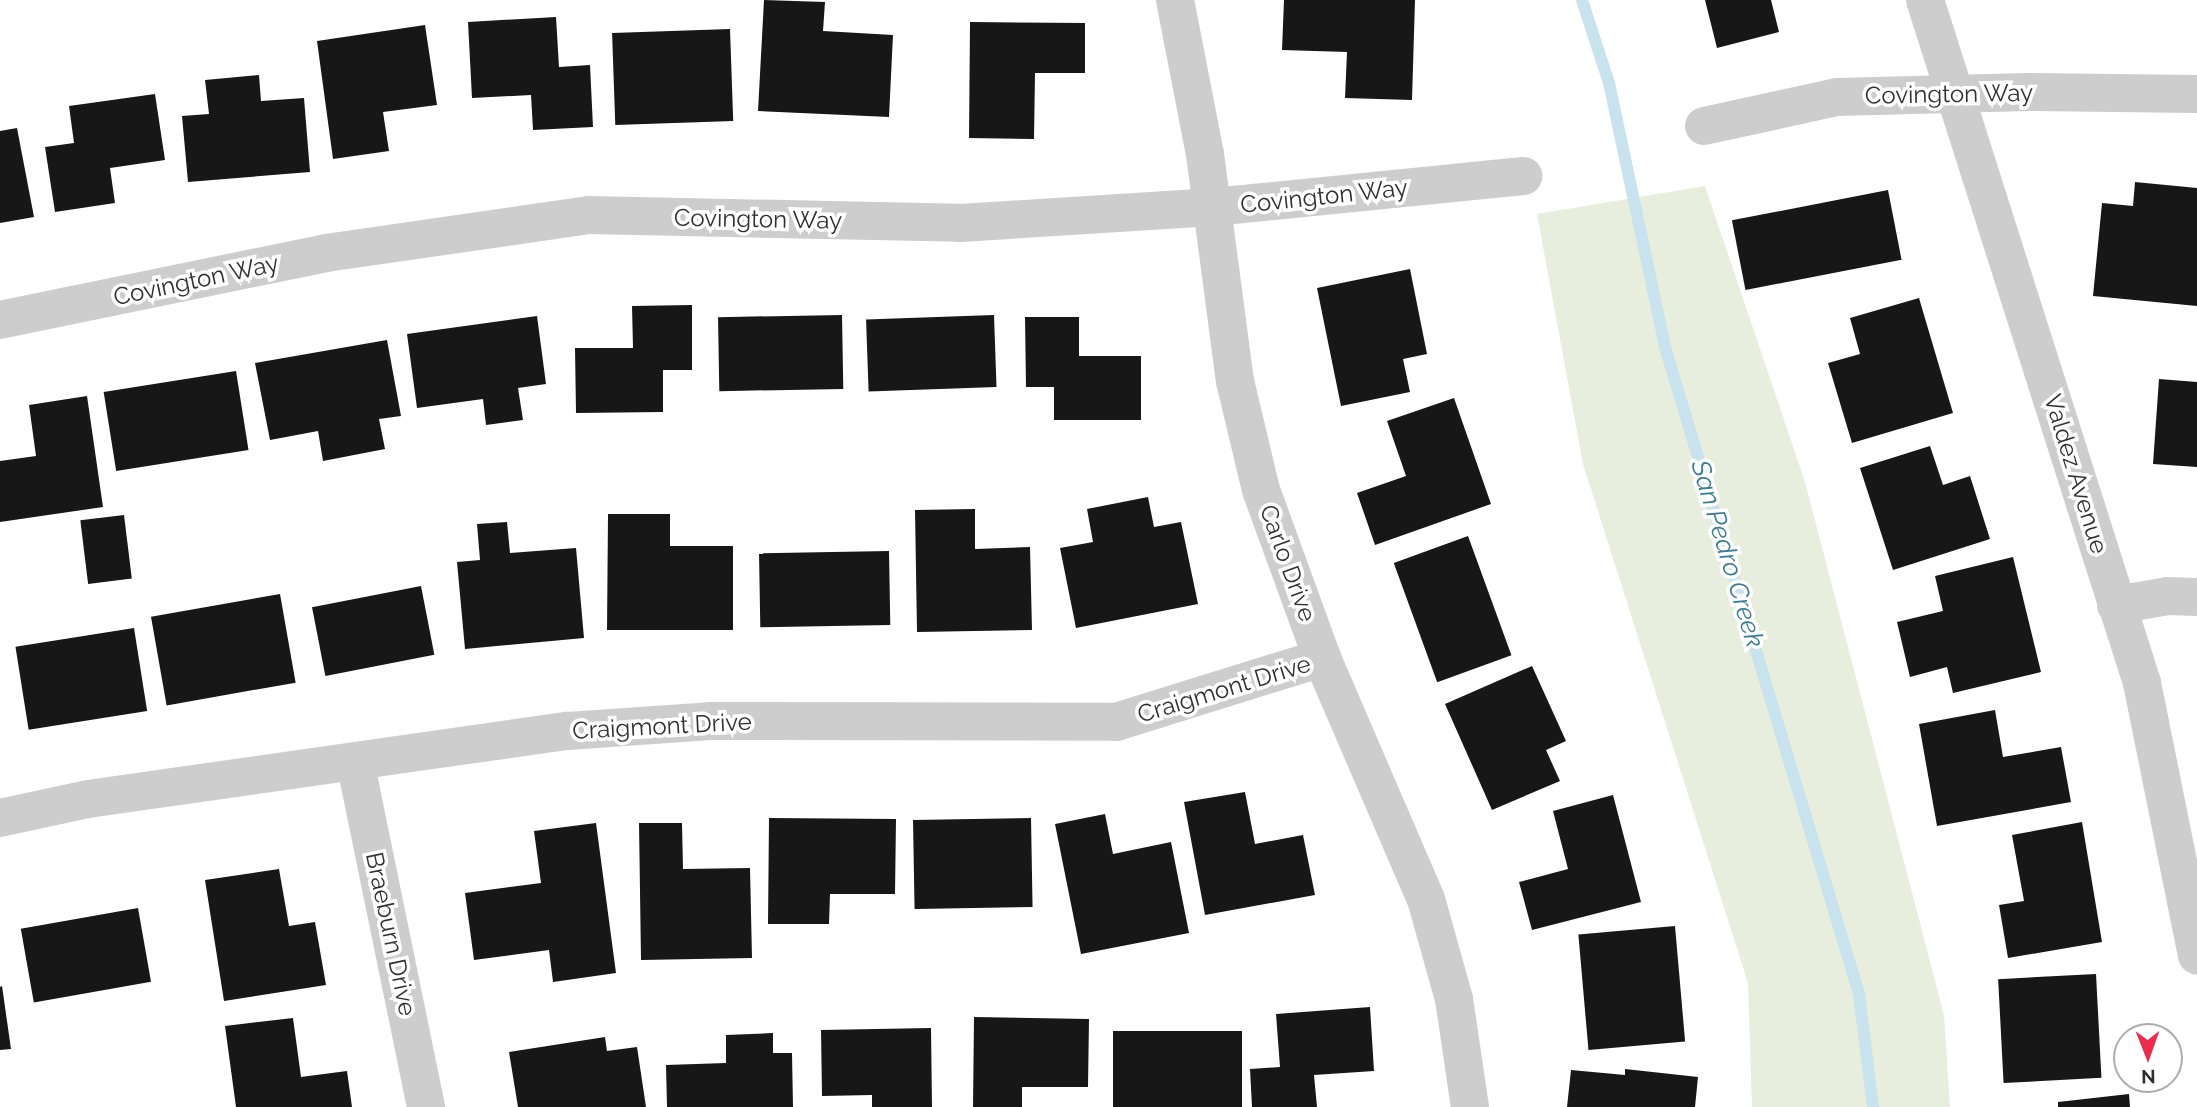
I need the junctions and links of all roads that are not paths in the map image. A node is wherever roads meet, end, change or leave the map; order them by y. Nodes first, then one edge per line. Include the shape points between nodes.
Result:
1 (1175, 0) edge
2 (1925, 0) edge
3 (1957, 94) junction
4 (2197, 94) edge
5 (1704, 126) dead end
6 (1523, 176) dead end
7 (1213, 207) junction
8 (0, 320) edge
9 (2197, 597) edge
10 (2116, 605) junction
11 (1322, 658) junction
12 (355, 761) junction
13 (0, 818) edge
14 (2197, 955) edge
15 (426, 1107) edge
16 (1470, 1107) edge

1 - 7 street, Carlo Drive
2 - 3 street, Valdez Avenue
3 - 4 street, Covington Way
3 - 5 street, Covington Way via 1837,97
3 - 10 street, Valdez Avenue
6 - 7 street, Covington Way
7 - 8 street, Covington Way via 960,223 589,215 326,253
7 - 11 street, Carlo Drive via 1235,381 1261,490
9 - 10 street via 2168,596
10 - 14 street, Valdez Avenue via 2142,683
11 - 12 street, Craigmont Drive via 1116,722 710,721 568,731
11 - 16 street, Carlo Drive via 1426,899 1454,999
12 - 13 street, Craigmont Drive via 88,799
12 - 15 street, Braeburn Drive

